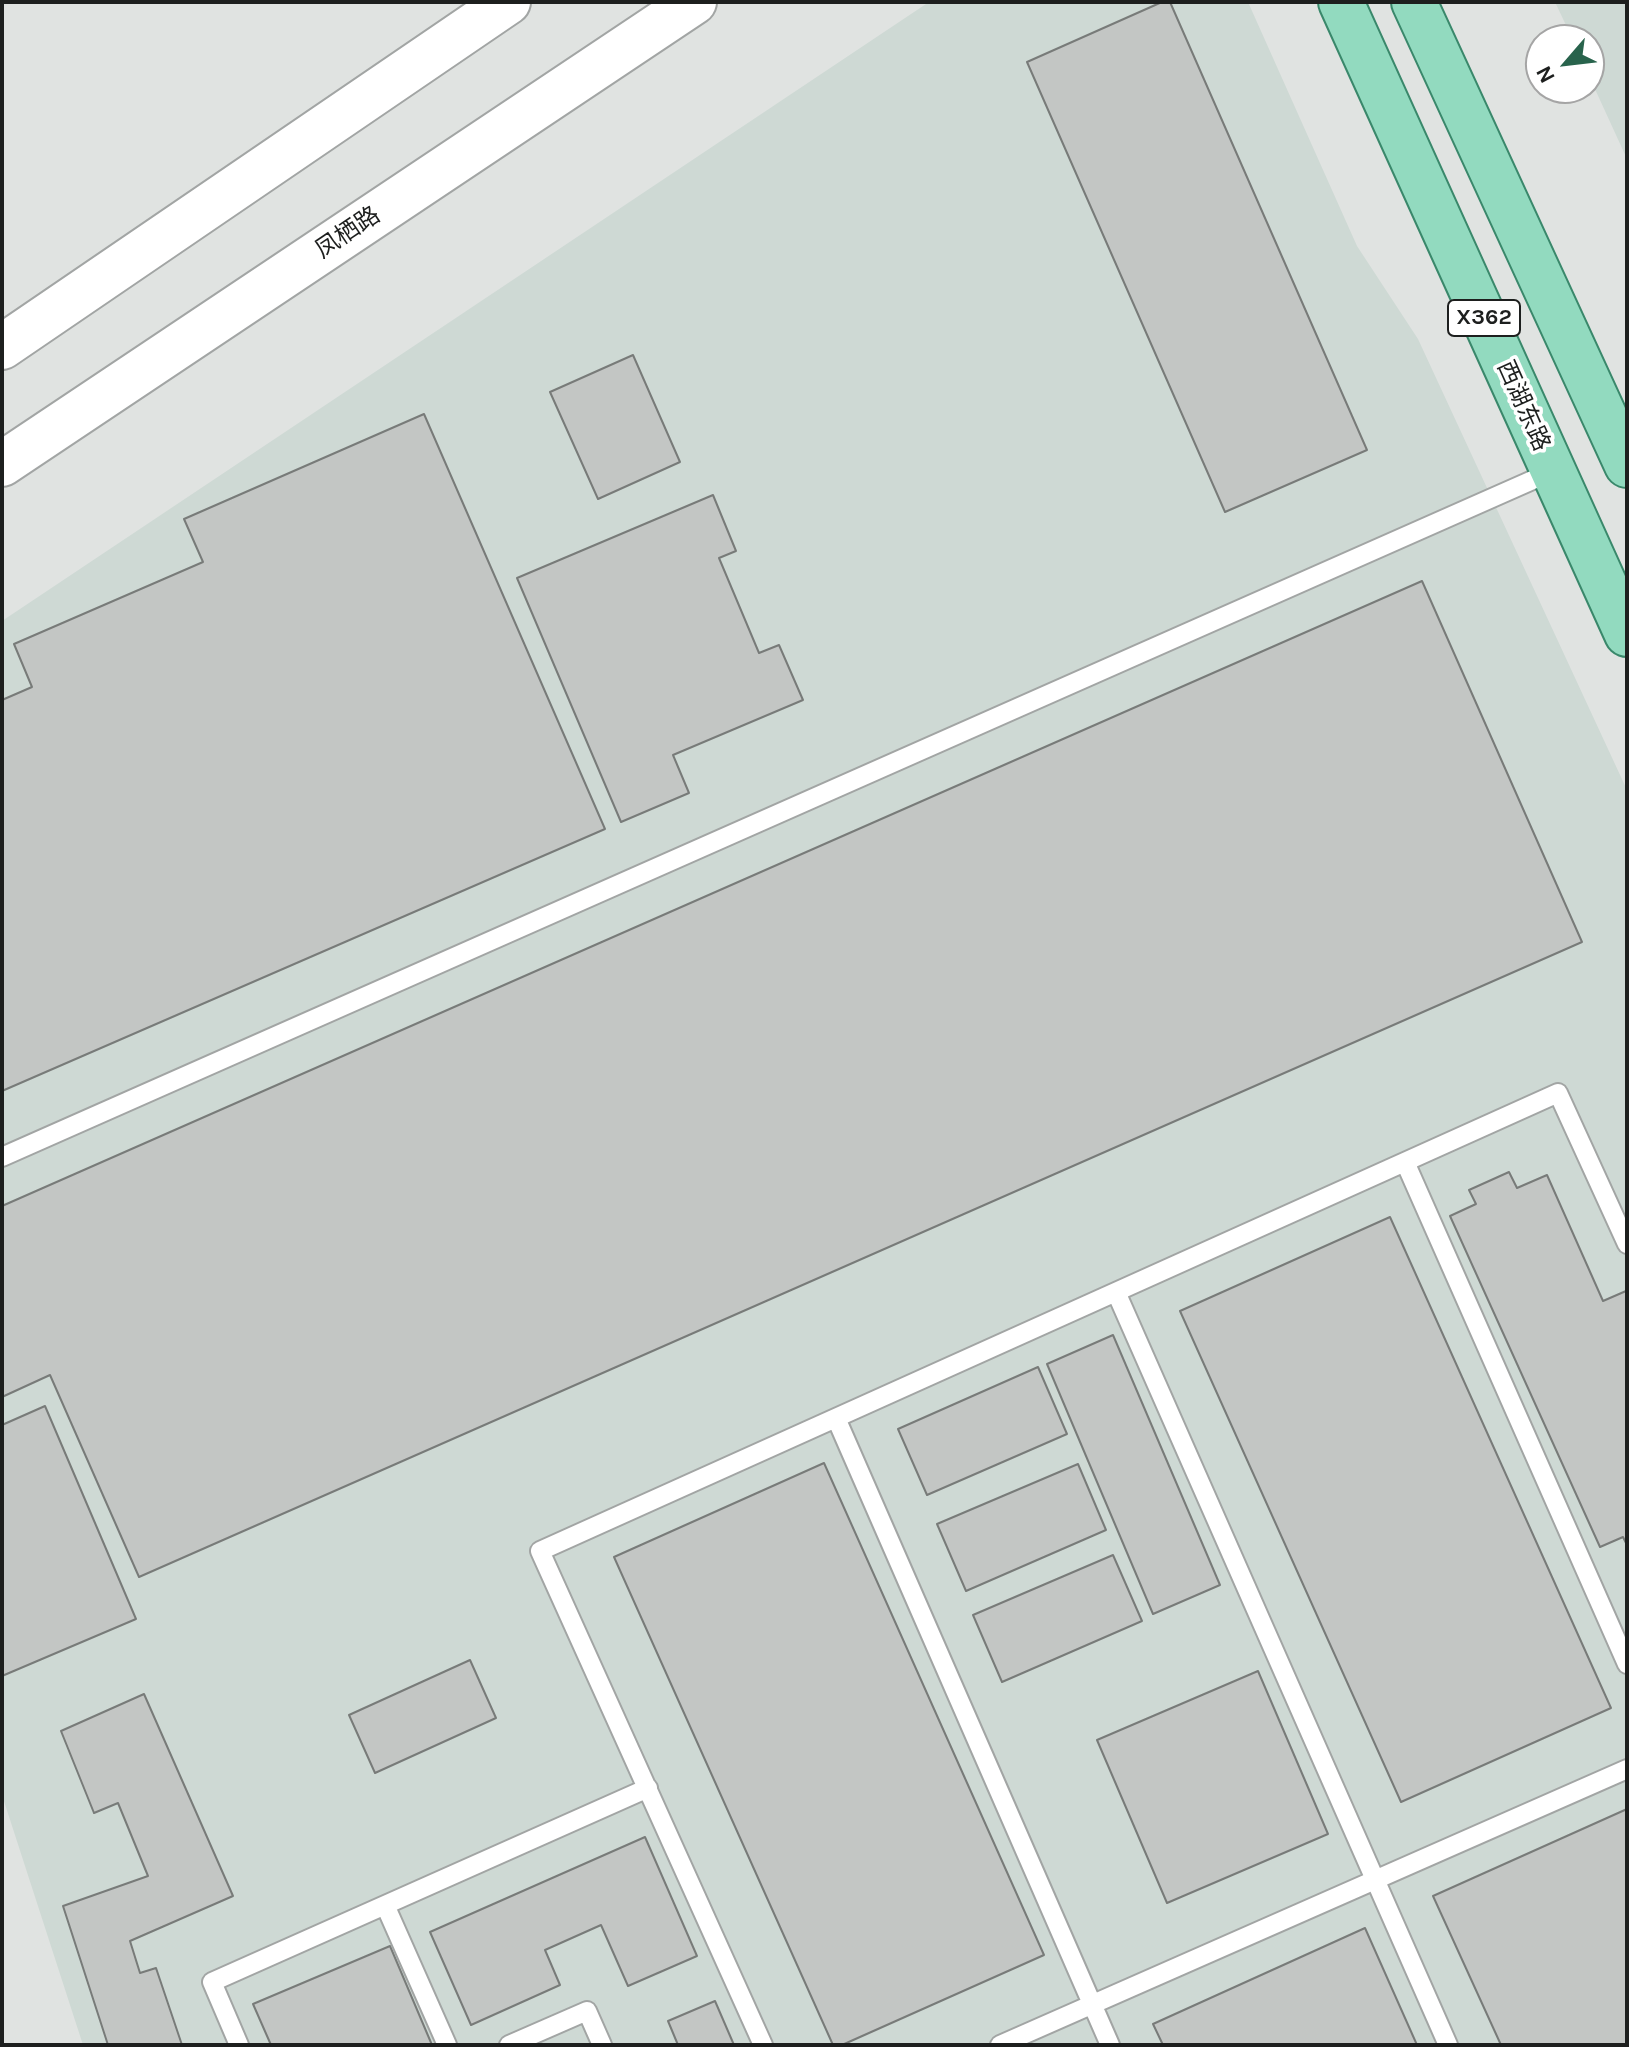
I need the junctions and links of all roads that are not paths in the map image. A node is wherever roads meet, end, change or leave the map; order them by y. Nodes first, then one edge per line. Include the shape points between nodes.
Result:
1 (508, 2) edge
2 (694, 2) edge
3 (1341, 2) edge
4 (1414, 2) edge
5 (2, 347) edge
6 (2, 464) edge
7 (1627, 465) edge
8 (1553, 471) junction
9 (1627, 634) edge
10 (2, 1157) edge
11 (1405, 1162) junction
12 (1627, 1244) edge
13 (1116, 1292) junction
14 (836, 1418) junction
15 (1627, 1664) edge
16 (1627, 1769) edge
17 (648, 1788) junction
18 (1375, 1880) junction
19 (385, 1905) junction
20 (1093, 2004) junction
21 (239, 2045) edge
22 (447, 2045) edge
23 (509, 2045) edge
24 (602, 2045) edge
25 (763, 2045) edge
26 (1000, 2045) edge
27 (1110, 2045) edge
28 (1448, 2045) edge

1 - 5 main road
2 - 6 main road, 凤栖路
3 - 8 main road, 西湖东路 / X362
4 - 7 main road, X362
8 - 9 main road, 西湖东路 / X362
8 - 10 lane
11 - 12 lane via 1558,1093
11 - 13 lane
11 - 15 lane
13 - 14 lane
13 - 18 lane
14 - 17 lane via 540,1551
14 - 20 lane
16 - 18 lane
17 - 19 lane
17 - 25 lane
18 - 20 lane
18 - 28 lane
19 - 21 lane via 212,1982
19 - 22 lane
20 - 26 lane
20 - 27 lane
23 - 24 lane via 587,2011

